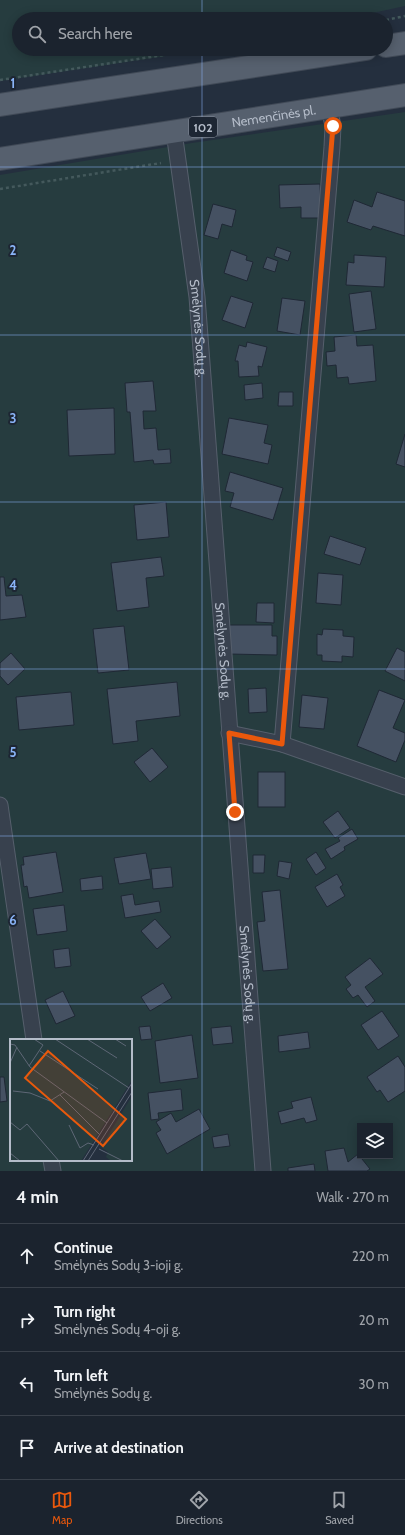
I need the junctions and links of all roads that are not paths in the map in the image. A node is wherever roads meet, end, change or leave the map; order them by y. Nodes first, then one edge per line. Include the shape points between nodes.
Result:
1 (405, 43) edge
2 (393, 45) edge
3 (320, 56) edge
4 (405, 94) edge
5 (0, 105) edge
6 (329, 106) junction
7 (174, 132) junction
8 (0, 159) edge
9 (229, 733) junction
10 (282, 744) junction
11 (405, 787) edge
12 (0, 805) edge
13 (34, 1039) edge
14 (51, 1161) edge
15 (53, 1171) edge
16 (263, 1171) edge

1 - 2 main road
3 - 5 main road
4 - 6 main road, Nemenčinės pl. / 102
6 - 7 main road, Nemenčinės pl. / 102
6 - 10 street via 333,126 332,147
7 - 8 main road, Nemenčinės pl. / 102
7 - 9 street, Smėlynės Sodų g. via 197,297
9 - 10 street
9 - 16 street, Smėlynės Sodų g.
10 - 11 street
12 - 13 street
14 - 15 street

